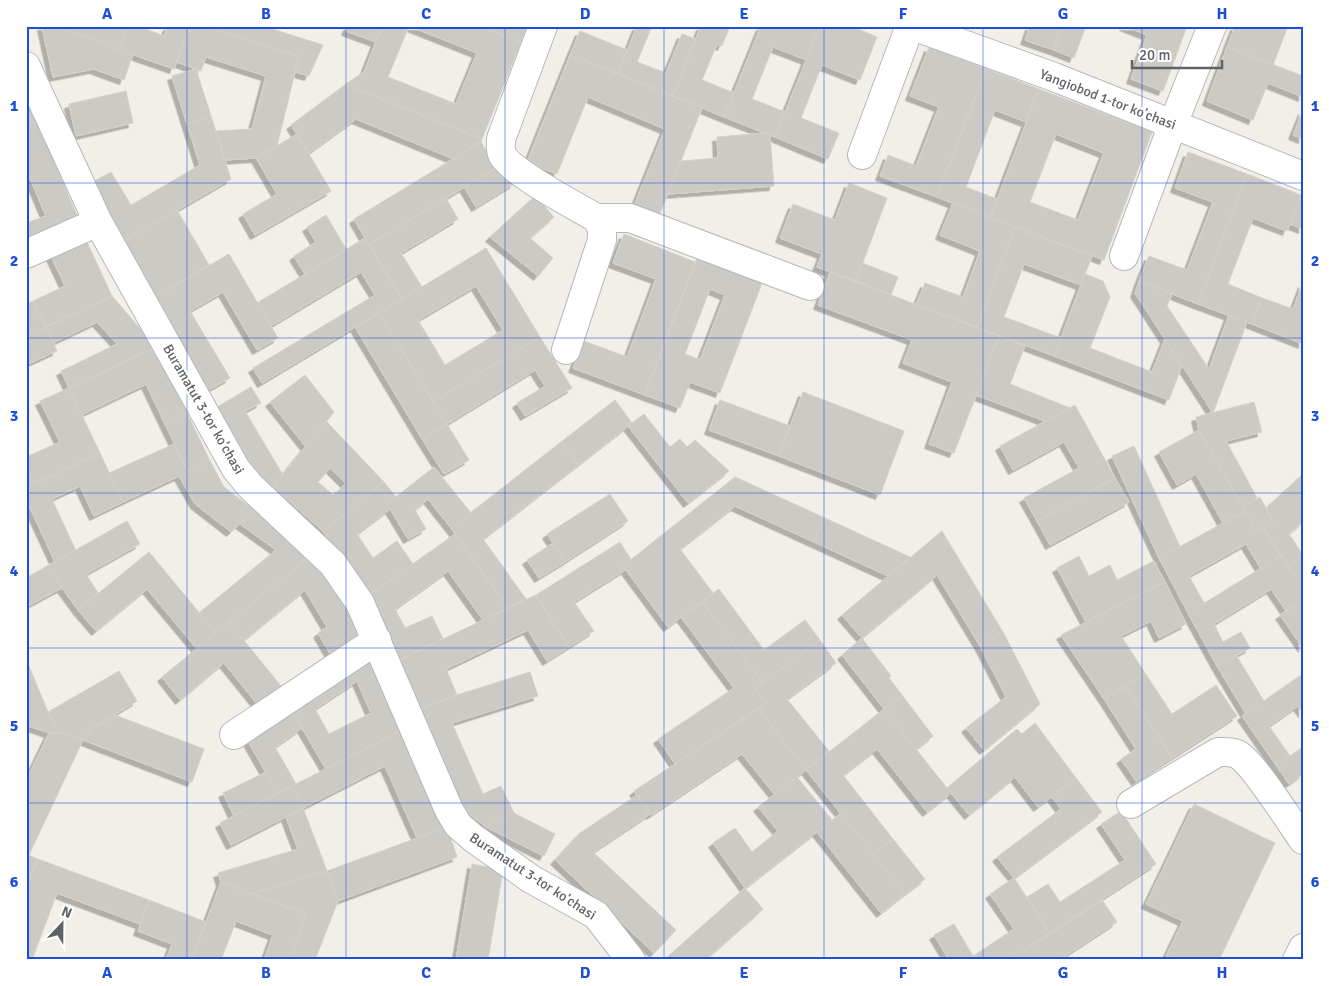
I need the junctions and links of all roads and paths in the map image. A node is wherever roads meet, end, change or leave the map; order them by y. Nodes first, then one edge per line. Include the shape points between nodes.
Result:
1 (543, 26) edge
2 (912, 26) edge
3 (1212, 26) edge
4 (26, 66) edge
5 (1173, 124) junction
6 (862, 155) dead end
7 (1303, 176) edge
8 (596, 218) junction
9 (98, 222) junction
10 (26, 254) edge
11 (1124, 256) dead end
12 (810, 286) dead end
13 (566, 350) dead end
14 (377, 640) junction
15 (234, 735) dead end
16 (1131, 804) dead end
17 (1303, 840) edge
18 (631, 960) edge

1 - 8 street via 501,139 501,153 520,172
2 - 5 street, Yangiobod 1-tor koʼchasi
2 - 6 street
3 - 5 street
4 - 9 street, Buramatut 3-tor koʼchasi
5 - 7 street, Yangiobod 1-tor koʼchasi
5 - 11 street
8 - 12 street via 630,218
8 - 13 street via 602,228 602,240
9 - 10 street
9 - 14 street, Buramatut 3-tor koʼchasi via 236,469 333,564 360,603
14 - 15 street
14 - 18 street, Buramatut 3-tor koʼchasi via 458,825 531,878 596,915
16 - 17 street via 1218,752 1228,751 1250,766

